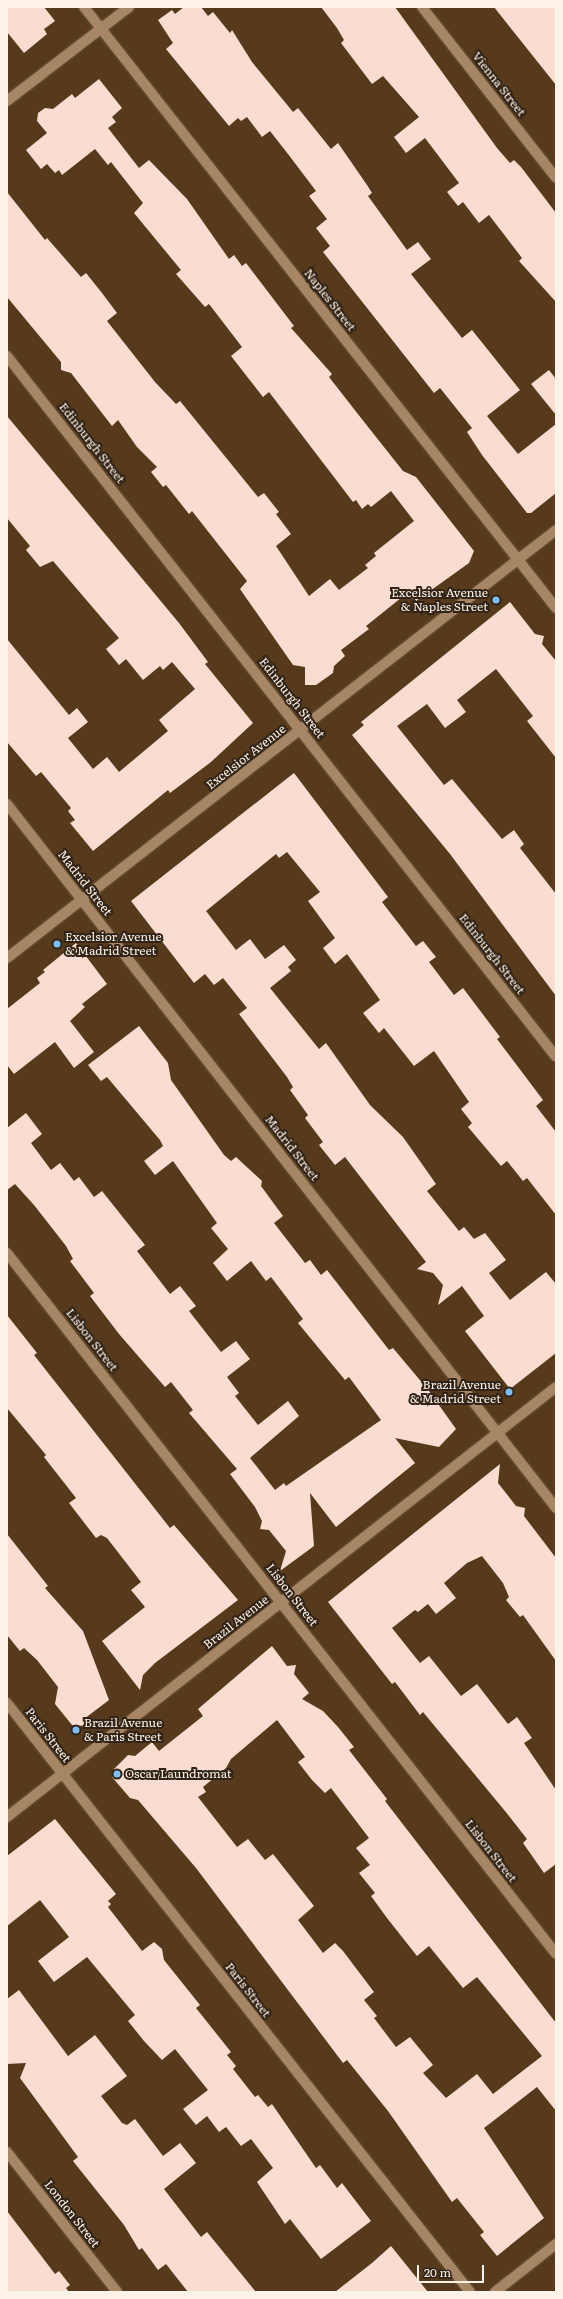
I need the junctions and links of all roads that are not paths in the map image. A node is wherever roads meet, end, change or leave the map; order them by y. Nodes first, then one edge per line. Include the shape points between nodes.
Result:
1 (84, 7) edge
2 (130, 7) edge
3 (422, 7) edge
4 (101, 29) junction
5 (7, 101) edge
6 (556, 178) edge
7 (7, 356) edge
8 (556, 530) edge
9 (518, 559) junction
10 (556, 608) edge
11 (301, 731) junction
12 (7, 804) edge
13 (82, 900) junction
14 (7, 958) edge
15 (556, 1057) edge
16 (7, 1253) edge
17 (556, 1387) edge
18 (497, 1434) junction
19 (556, 1508) edge
20 (281, 1603) junction
21 (7, 1703) edge
22 (62, 1773) junction
23 (7, 1817) edge
24 (556, 1954) edge
25 (7, 2152) edge
26 (556, 2244) edge
27 (117, 2292) edge
28 (470, 2292) edge
29 (495, 2292) edge

1 - 4 street, Naples Street
2 - 4 street
3 - 6 street, Vienna Street
4 - 5 street
4 - 9 street, Naples Street
7 - 11 street, Edinburgh Street
8 - 9 street, Excelsior Avenue
9 - 10 street, Naples Street
9 - 11 street, Excelsior Avenue
11 - 13 street, Excelsior Avenue
11 - 15 street, Edinburgh Street
12 - 13 street, Madrid Street
13 - 14 street, Excelsior Avenue
13 - 18 street, Madrid Street
16 - 20 street, Lisbon Street
17 - 18 street, Brazil Avenue
18 - 19 street, Madrid Street
18 - 20 street, Brazil Avenue
20 - 22 street, Brazil Avenue
20 - 24 street, Lisbon Street
21 - 22 street, Paris Street
22 - 23 street, Brazil Avenue
22 - 28 street, Paris Street
25 - 27 street, London Street
26 - 29 street

